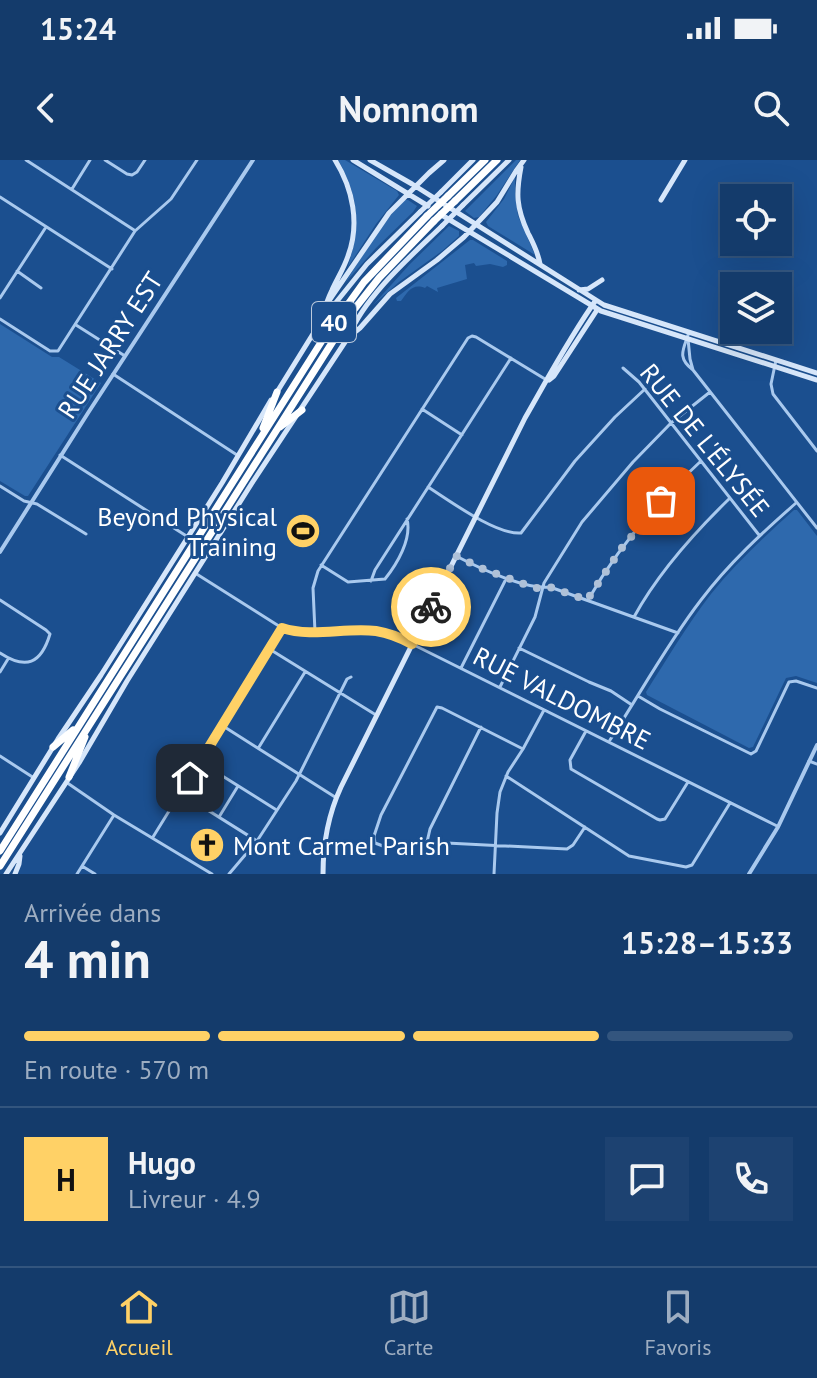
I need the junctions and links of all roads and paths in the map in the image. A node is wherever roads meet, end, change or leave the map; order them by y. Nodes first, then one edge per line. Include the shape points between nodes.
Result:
1 (26, 160) edge
2 (38, 160) edge
3 (90, 160) edge
4 (105, 160) edge
5 (145, 160) edge
6 (197, 160) edge
7 (253, 160) edge
8 (335, 160) edge
9 (353, 160) edge
10 (370, 160) edge
11 (444, 160) edge
12 (473, 160) edge
13 (485, 160) edge
14 (497, 160) edge
15 (509, 160) edge
16 (685, 160) edge
17 (523, 163) edge
18 (35, 165) junction
19 (415, 186) junction
20 (72, 189) junction
21 (408, 193) junction
22 (0, 197) edge
23 (452, 198) junction
24 (661, 200) dead end
25 (431, 219) junction
26 (476, 224) junction
27 (46, 226) junction
28 (135, 231) junction
29 (469, 232) junction
30 (540, 265) junction
31 (112, 269) junction
32 (17, 271) junction
33 (602, 280) dead end
34 (41, 288) dead end
35 (578, 290) junction
36 (0, 298) edge
37 (326, 305) junction
38 (596, 305) junction
39 (0, 319) edge
40 (321, 321) junction
41 (76, 325) junction
42 (688, 335) junction
43 (349, 336) junction
44 (125, 356) junction
45 (511, 358) junction
46 (775, 363) junction
47 (623, 368) dead end
48 (817, 373) edge
49 (113, 374) junction
50 (817, 380) edge
51 (548, 381) junction
52 (645, 389) junction
53 (277, 392) junction
54 (710, 392) junction
55 (422, 409) junction
56 (302, 410) junction
57 (671, 423) junction
58 (273, 434) junction
59 (462, 435) junction
60 (258, 441) junction
61 (817, 451) edge
62 (60, 455) junction
63 (239, 456) junction
64 (701, 461) junction
65 (0, 486) edge
66 (428, 487) junction
67 (730, 498) junction
68 (31, 503) junction
69 (796, 503) junction
70 (476, 517) junction
71 (407, 519) junction
72 (817, 528) edge
73 (86, 534) dead end
74 (759, 535) junction
75 (188, 537) junction
76 (3, 542) edge
77 (0, 552) edge
78 (456, 556) junction
79 (321, 565) junction
80 (195, 573) junction
81 (507, 577) junction
82 (371, 581) junction
83 (542, 588) junction
84 (0, 600) edge
85 (587, 600) junction
86 (634, 617) junction
87 (282, 628) junction
88 (315, 632) junction
89 (678, 633) junction
90 (412, 644) junction
91 (519, 648) junction
92 (270, 649) junction
93 (0, 653) edge
94 (8, 659) junction
95 (461, 668) junction
96 (0, 672) edge
97 (305, 672) junction
98 (351, 677) dead end
99 (499, 687) junction
100 (817, 688) edge
101 (341, 693) junction
102 (638, 696) junction
103 (632, 705) junction
104 (544, 710) junction
105 (376, 715) junction
106 (86, 722) junction
107 (223, 726) junction
108 (481, 727) junction
109 (586, 731) junction
110 (609, 742) junction
111 (817, 745) edge
112 (53, 747) junction
113 (258, 749) junction
114 (523, 749) junction
115 (0, 756) edge
116 (809, 761) junction
117 (200, 762) junction
118 (817, 764) edge
119 (299, 775) junction
120 (506, 776) junction
121 (34, 778) junction
122 (68, 779) junction
123 (688, 782) junction
124 (238, 786) junction
125 (181, 793) junction
126 (336, 797) junction
127 (730, 803) junction
128 (276, 810) junction
129 (114, 815) junction
130 (219, 817) junction
131 (3, 825) edge
132 (585, 827) junction
133 (778, 827) junction
134 (0, 833) edge
135 (153, 837) junction
136 (257, 841) junction
137 (427, 842) junction
138 (495, 846) junction
139 (0, 851) edge
140 (20, 853) junction
141 (0, 866) edge
142 (82, 866) junction
143 (6, 874) edge
144 (15, 874) edge
145 (77, 874) edge
146 (95, 874) edge
147 (212, 874) edge
148 (229, 874) edge
149 (323, 874) edge
150 (494, 874) edge
151 (749, 874) edge

1 - 18 street
2 - 18 street
3 - 20 street
4 - 5 street via 132,175
6 - 28 street via 171,199
7 - 44 street, RUE JARRY EST
8 - 37 main road via 351,195 354,230 346,263
9 - 21 main road
10 - 19 main road
11 - 19 main road
12 - 23 main road
13 - 23 highway, 40
14 - 23 highway, 40
15 - 23 main road
16 - 24 main road
17 - 26 main road
17 - 30 main road via 519,209
18 - 20 street
19 - 21 main road
19 - 26 main road
20 - 28 street
21 - 29 main road
21 - 37 main road via 378,227
22 - 27 street
23 - 25 highway, 40, bridge
23 - 25 main road, bridge
25 - 40 main road via 367,264
25 - 43 main road
25 - 58 highway, 40 via 349,316
25 - 60 highway, 40 via 382,262 341,312
26 - 29 main road
26 - 30 main road
27 - 31 street
27 - 32 street
28 - 31 street
29 - 38 main road
29 - 43 main road via 390,294
30 - 35 main road
31 - 41 street
32 - 34 street
32 - 36 street
33 - 35 main road
35 - 38 main road
37 - 40 main road
38 - 42 main road
38 - 51 main road
39 - 41 street via 55,352
40 - 53 main road
41 - 44 street
42 - 46 main road
42 - 54 street via 685,362
43 - 56 main road
44 - 49 street, RUE JARRY EST
45 - 51 street
45 - 55 street via 470,336
45 - 59 street
46 - 48 main road
46 - 50 main road
46 - 61 street via 773,394
47 - 52 street, RUE DE L'ÉLYSÉE
49 - 62 street, RUE JARRY EST
49 - 63 street
51 - 70 main road
52 - 57 street, RUE DE L'ÉLYSÉE
52 - 70 street via 575,461 523,532
53 - 60 highway
53 - 63 main road
54 - 57 street
54 - 69 street
55 - 59 street
55 - 79 street
56 - 58 highway
56 - 80 main road
57 - 64 street, RUE DE L'ÉLYSÉE
57 - 83 street via 589,514
58 - 106 highway, 40
59 - 66 street
60 - 106 highway, 40
62 - 68 street, RUE JARRY EST
62 - 75 street
63 - 75 main road
64 - 67 street, RUE DE L'ÉLYSÉE
64 - 85 street via 635,531
65 - 68 street
66 - 70 street
66 - 71 street
67 - 74 street, RUE DE L'ÉLYSÉE
67 - 86 street via 683,548
68 - 73 street
68 - 76 street, RUE JARRY EST
69 - 72 street
69 - 74 street
70 - 78 main road
71 - 82 street
71 - 82 street via 408,536 389,574
74 - 89 street
75 - 112 main road
76 - 77 street, RUE JARRY EST
78 - 81 street
78 - 90 main road
79 - 82 street via 348,582
79 - 88 street via 313,583
80 - 87 street, RUE VALDOMBRE
80 - 122 main road
81 - 83 street
81 - 95 street
83 - 85 street
83 - 91 street
84 - 94 street via 50,637 28,663
85 - 86 street
86 - 89 street
87 - 88 street, RUE VALDOMBRE
87 - 92 street
88 - 90 street, RUE VALDOMBRE via 376,631
89 - 102 street
90 - 95 street, RUE VALDOMBRE
90 - 105 main road
91 - 99 street
91 - 103 street
92 - 97 street
92 - 107 street
93 - 94 street
94 - 96 street
95 - 99 street, RUE VALDOMBRE
97 - 101 street
97 - 113 street
98 - 101 street
99 - 104 street, RUE VALDOMBRE
100 - 102 street via 789,682 751,754
101 - 105 street
101 - 119 street
102 - 103 street
103 - 110 street
104 - 109 street, RUE VALDOMBRE
104 - 114 street
105 - 126 main road
106 - 112 highway
106 - 122 highway
106 - 139 highway, 40
106 - 141 highway, 40
107 - 113 street
107 - 117 street
108 - 114 street
108 - 137 street
108 - 137 street via 437,707 374,836 383,846
109 - 110 street, RUE VALDOMBRE
109 - 123 street via 570,760 571,769 657,819 667,817
110 - 123 street, RUE VALDOMBRE
111 - 116 street
112 - 121 main road
113 - 119 street
114 - 120 street
115 - 121 street
116 - 118 street
116 - 133 street
117 - 124 street
117 - 125 street
119 - 126 street
119 - 128 street
120 - 132 street
120 - 138 street via 498,800
121 - 131 main road
122 - 129 street
122 - 140 main road
123 - 127 street, RUE VALDOMBRE
124 - 128 street
124 - 130 street
125 - 130 street
125 - 135 street
126 - 149 main road
127 - 132 street via 688,867 629,856
127 - 133 street, RUE VALDOMBRE
128 - 136 street
129 - 135 street
129 - 142 street
130 - 136 street
131 - 134 main road
132 - 138 street via 570,849
133 - 151 street
135 - 147 street
136 - 148 street
137 - 138 street
138 - 150 street
140 - 143 main road
140 - 144 main road
142 - 145 street
142 - 146 street

